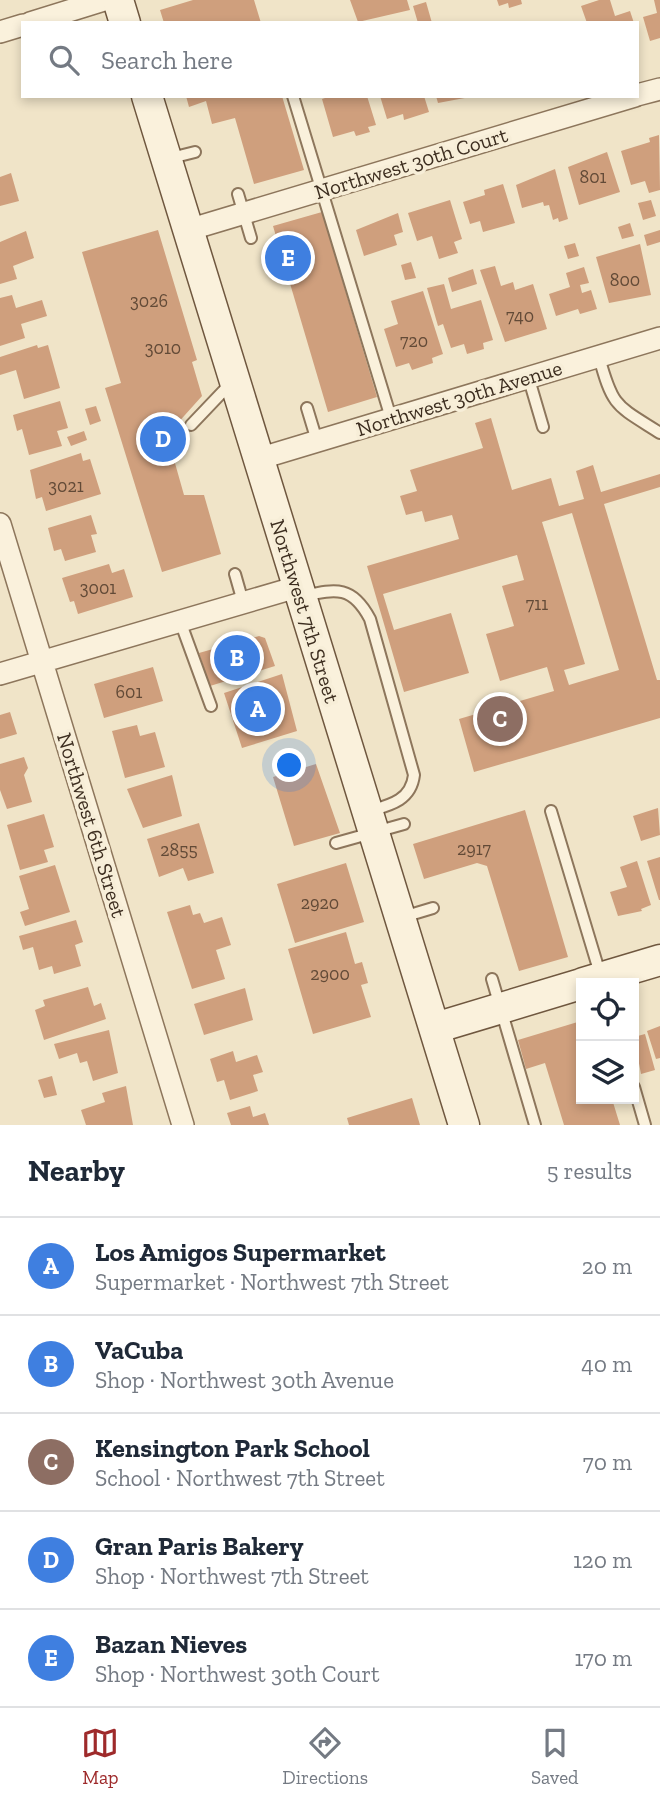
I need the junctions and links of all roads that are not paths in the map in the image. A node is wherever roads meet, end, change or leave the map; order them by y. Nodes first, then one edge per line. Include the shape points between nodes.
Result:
1 (104, 0) edge
2 (118, 0) edge
3 (56, 7) edge
4 (33, 21) edge
5 (124, 21) edge
6 (21, 26) edge
7 (0, 32) edge
8 (660, 89) edge
9 (639, 95) edge
10 (148, 98) edge
11 (294, 98) edge
12 (629, 98) edge
13 (195, 152) dead end
14 (166, 159) junction
15 (321, 190) junction
16 (241, 204) junction
17 (188, 230) junction
18 (251, 238) dead end
19 (660, 338) edge
20 (599, 357) junction
21 (528, 376) junction
22 (233, 381) junction
23 (307, 408) dead end
24 (391, 418) junction
25 (191, 425) dead end
26 (543, 427) dead end
27 (660, 433) edge
28 (317, 441) junction
29 (258, 459) junction
30 (0, 524) edge
31 (235, 574) dead end
32 (298, 592) junction
33 (243, 603) junction
34 (180, 621) junction
35 (42, 661) junction
36 (0, 674) edge
37 (211, 706) dead end
38 (551, 811) dead end
39 (371, 822) junction
40 (404, 824) dead end
41 (336, 843) dead end
42 (433, 908) dead end
43 (401, 918) junction
44 (660, 960) edge
45 (591, 978) edge
46 (604, 978) edge
47 (492, 979) dead end
48 (576, 987) edge
49 (501, 1008) junction
50 (435, 1028) junction
51 (639, 1104) edge
52 (183, 1125) edge
53 (464, 1125) edge
54 (535, 1125) edge
55 (645, 1125) edge

1 - 3 street
2 - 5 main road
3 - 4 street
6 - 7 street
8 - 9 street, Northwest 30th Court
10 - 14 main road, Northwest 7th Street
11 - 15 lane
12 - 15 street, Northwest 30th Court
13 - 14 lane
14 - 17 main road, Northwest 7th Street
15 - 16 street, Northwest 30th Court
15 - 24 lane
16 - 17 street, Northwest 30th Court
16 - 18 lane
17 - 22 main road, Northwest 7th Street
19 - 20 street, Northwest 30th Avenue
20 - 21 street, Northwest 30th Avenue
20 - 27 lane via 617,406
21 - 24 street, Northwest 30th Avenue
21 - 26 lane
22 - 25 lane
22 - 29 main road, Northwest 7th Street
23 - 28 lane
24 - 28 street, Northwest 30th Avenue
28 - 29 street, Northwest 30th Avenue
29 - 32 main road, Northwest 7th Street
30 - 35 street, Northwest 6th Street
31 - 33 lane
32 - 33 street
32 - 39 main road, Northwest 7th Street
32 - 39 lane via 340,591 357,600 370,619 414,775 413,785 397,803
33 - 34 street
34 - 35 street
34 - 37 lane
35 - 36 street
35 - 52 street, Northwest 6th Street
38 - 45 lane
39 - 40 lane
39 - 41 lane
39 - 43 main road, Northwest 7th Street
42 - 43 lane
43 - 50 main road, Northwest 7th Street
44 - 46 main road
47 - 49 lane
48 - 49 main road
49 - 50 main road
49 - 54 lane
50 - 53 main road, Northwest 7th Street
51 - 55 lane

